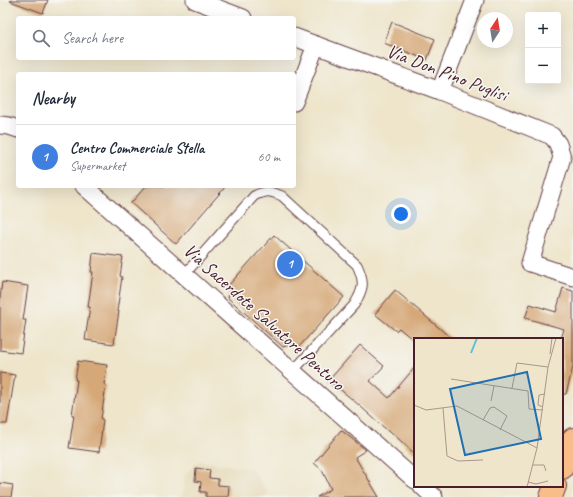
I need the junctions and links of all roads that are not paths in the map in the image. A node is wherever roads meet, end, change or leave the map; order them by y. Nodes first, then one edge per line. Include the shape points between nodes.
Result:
1 (195, 0) edge
2 (475, 0) edge
3 (238, 16) edge
4 (296, 38) edge
5 (316, 45) junction
6 (440, 91) junction
7 (296, 97) edge
8 (0, 125) edge
9 (16, 128) edge
10 (86, 188) edge
11 (184, 275) junction
12 (573, 277) edge
13 (293, 371) junction
14 (573, 439) edge
15 (563, 465) edge
16 (414, 479) edge
17 (423, 487) edge
18 (555, 487) edge
19 (434, 497) edge
20 (551, 497) edge

1 - 3 street
2 - 6 street
4 - 5 street, Via Don Pino Puglisi
5 - 6 street, Via Don Pino Puglisi
5 - 7 street
6 - 12 street, Via Don Pino Puglisi via 552,136 558,144 562,157 530,264
8 - 9 street
10 - 11 street, Via Sacerdote Salvatore Penturo
11 - 13 street, Via Sacerdote Salvatore Penturo
11 - 13 lane via 254,196 263,192 273,192 282,196 357,265 362,275 361,294 354,305
13 - 16 street, Via Sacerdote Salvatore Penturo
14 - 15 main road
17 - 19 street
18 - 20 main road

